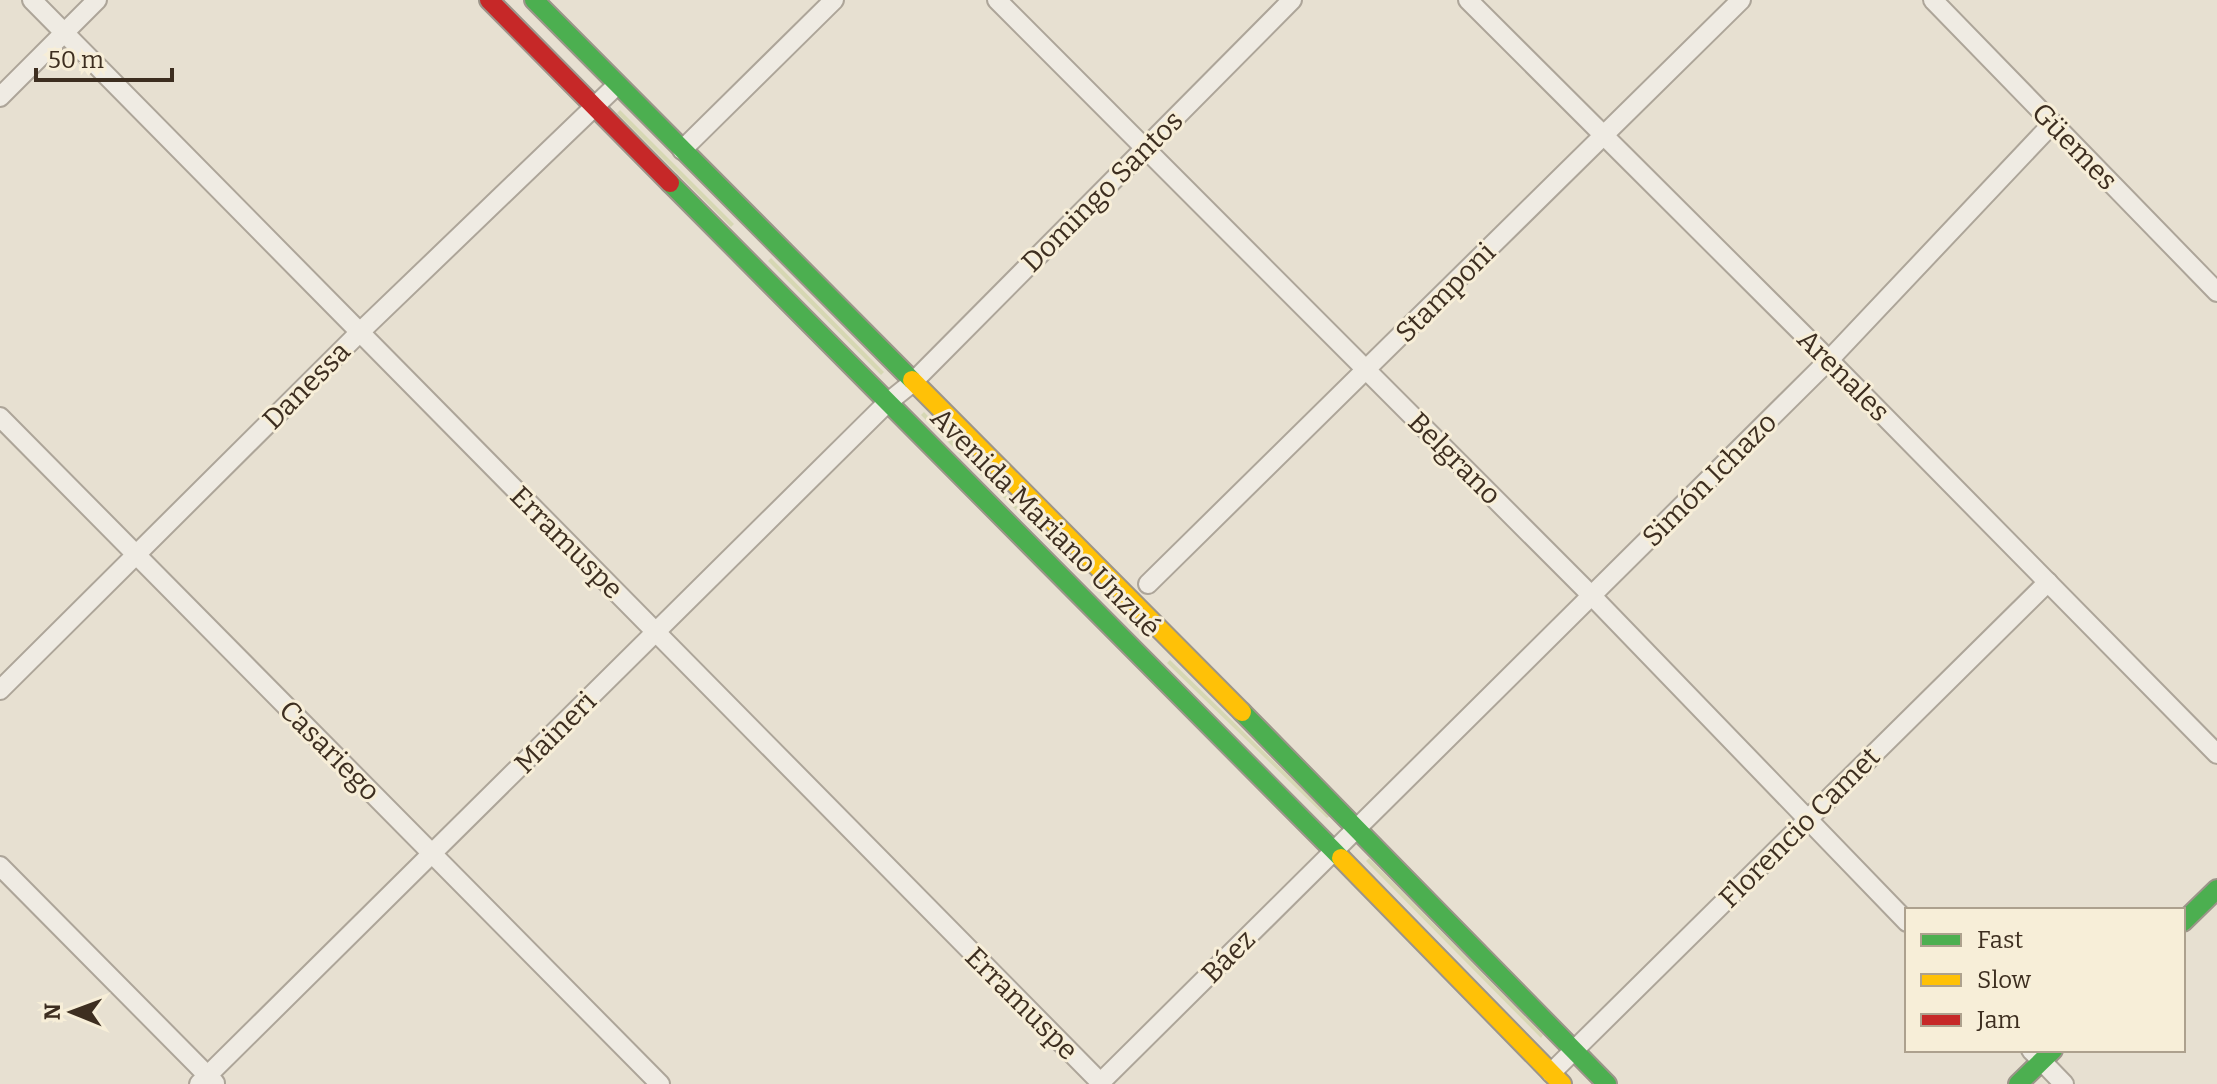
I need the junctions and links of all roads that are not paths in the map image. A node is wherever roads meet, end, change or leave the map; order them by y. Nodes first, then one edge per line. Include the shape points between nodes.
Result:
1 (32, 0) edge
2 (97, 0) edge
3 (489, 0) edge
4 (534, 0) edge
5 (834, 0) edge
6 (997, 0) edge
7 (1292, 0) edge
8 (1468, 0) edge
9 (1741, 0) edge
10 (1933, 0) edge
11 (64, 32) junction
12 (617, 85) junction
13 (0, 97) edge
14 (593, 106) junction
15 (2053, 123) junction
16 (1604, 135) junction
17 (1145, 148) junction
18 (682, 150) junction
19 (761, 230) junction
20 (739, 254) junction
21 (2217, 292) edge
22 (360, 332) junction
23 (1829, 360) junction
24 (1366, 370) junction
25 (912, 383) junction
26 (887, 403) junction
27 (0, 417) edge
28 (135, 554) junction
29 (1087, 558) junction
30 (1065, 580) junction
31 (2048, 582) junction
32 (1148, 584) dead end
33 (1592, 596) junction
34 (655, 631) junction
35 (1170, 640) junction
36 (1146, 661) junction
37 (0, 690) edge
38 (2217, 754) edge
39 (1807, 819) junction
40 (1358, 828) junction
41 (1336, 850) junction
42 (433, 854) junction
43 (0, 866) edge
44 (2217, 889) edge
45 (1905, 920) edge
46 (2185, 920) edge
47 (1574, 1050) junction
48 (2042, 1054) edge
49 (1557, 1078) edge
50 (207, 1081) edge
51 (1100, 1083) edge
52 (660, 1084) edge
53 (1607, 1084) edge
54 (2018, 1084) edge
55 (2064, 1084) edge

1 - 11 street, Erramuspe
2 - 11 street
3 - 14 main road, Avenida Mariano Unzué
4 - 12 main road, Avenida Mariano Unzué
5 - 18 street
6 - 17 street, Belgrano
7 - 17 street, Domingo Santos
8 - 16 street, Arenales
9 - 16 street, Stamponi
10 - 15 street, Güemes
11 - 13 street
11 - 22 street, Erramuspe
12 - 14 street, Danessa
12 - 18 main road, Avenida Mariano Unzué
14 - 20 main road, Avenida Mariano Unzué
14 - 22 street, Danessa
15 - 21 street, Güemes
15 - 23 street, Simón Ichazo
16 - 23 street, Arenales
16 - 24 street, Stamponi
17 - 24 street, Belgrano
17 - 25 street, Domingo Santos
18 - 19 main road, Avenida Mariano Unzué
19 - 20 main road
19 - 25 main road, Avenida Mariano Unzué
20 - 26 main road, Avenida Mariano Unzué
22 - 28 street, Danessa
22 - 34 street, Erramuspe
23 - 31 street, Arenales
23 - 33 street, Simón Ichazo
24 - 32 street, Stamponi
24 - 33 street, Belgrano
25 - 26 street, Maineri
25 - 29 main road, Avenida Mariano Unzué
26 - 30 main road, Avenida Mariano Unzué
26 - 34 street, Maineri
27 - 28 street, Casariego
28 - 37 street, Danessa
28 - 42 street, Casariego
29 - 30 main road
29 - 35 main road, Avenida Mariano Unzué
30 - 36 main road, Avenida Mariano Unzué
31 - 38 street, Arenales
31 - 39 street, Florencio Camet
33 - 39 street, Belgrano
33 - 40 street, Simón Ichazo
34 - 42 street, Maineri
34 - 51 street, Erramuspe
35 - 36 main road
35 - 40 main road, Avenida Mariano Unzué
36 - 41 main road, Avenida Mariano Unzué
39 - 45 street, Belgrano
39 - 47 street, Florencio Camet
40 - 41 street, Báez
40 - 47 main road, Avenida Mariano Unzué
41 - 49 main road, Avenida Mariano Unzué
41 - 51 street, Báez
42 - 50 street, Maineri
42 - 52 street, Casariego
43 - 50 street
44 - 46 main road
47 - 49 street, Florencio Camet
47 - 53 main road, Avenida Mariano Unzué
48 - 54 main road
48 - 55 street

